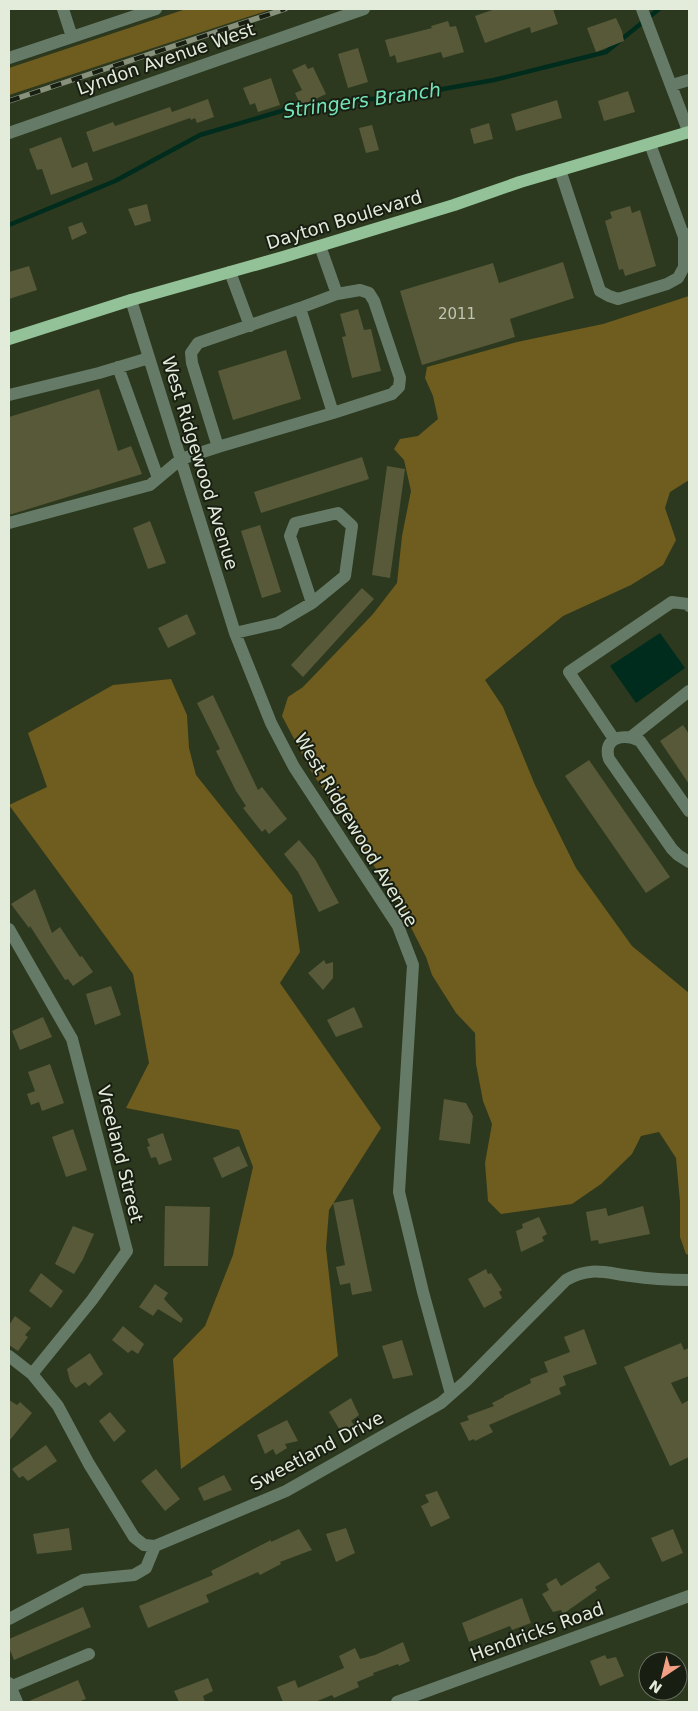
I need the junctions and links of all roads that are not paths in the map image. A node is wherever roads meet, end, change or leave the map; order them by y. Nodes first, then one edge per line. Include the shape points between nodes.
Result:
1 (63, 9) edge
2 (156, 9) edge
3 (364, 9) edge
4 (642, 9) edge
5 (72, 37) junction
6 (9, 58) edge
7 (689, 80) edge
8 (672, 85) junction
9 (9, 133) edge
10 (689, 133) edge
11 (650, 144) junction
12 (560, 170) junction
13 (687, 236) edge
14 (320, 246) junction
15 (230, 272) junction
16 (337, 294) junction
17 (131, 300) junction
18 (300, 308) junction
19 (250, 326) junction
20 (9, 339) edge
21 (149, 358) junction
22 (118, 367) junction
23 (9, 395) edge
24 (333, 413) junction
25 (218, 447) junction
26 (181, 459) junction
27 (158, 478) junction
28 (9, 523) edge
29 (312, 603) junction
30 (689, 606) edge
31 (236, 633) junction
32 (689, 692) edge
33 (631, 737) junction
34 (614, 739) junction
35 (689, 811) edge
36 (689, 862) edge
37 (9, 929) edge
38 (689, 1280) edge
39 (9, 1356) edge
40 (32, 1374) junction
41 (451, 1394) junction
42 (156, 1546) junction
43 (689, 1596) edge
44 (9, 1620) edge
45 (89, 1654) dead end
46 (10, 1685) edge
47 (17, 1702) edge
48 (398, 1702) edge

1 - 5 street
2 - 5 street
3 - 9 street, Lyndon Avenue West
4 - 8 street
5 - 6 street
7 - 8 street
8 - 10 street
10 - 11 main road, Dayton Boulevard
11 - 12 main road, Dayton Boulevard
11 - 13 street
12 - 13 street via 600,291 618,299 678,278 684,267
12 - 14 main road, Dayton Boulevard
14 - 15 main road, Dayton Boulevard
14 - 16 street
15 - 17 main road, Dayton Boulevard
15 - 19 street
16 - 18 street
16 - 24 street via 360,290 369,293 400,378 392,394
17 - 20 main road, Dayton Boulevard
17 - 21 street, West Ridgewood Avenue
18 - 19 street
18 - 24 street
19 - 25 street via 198,344 192,353 192,363
21 - 22 street
21 - 26 street, West Ridgewood Avenue
22 - 23 street
22 - 27 street
24 - 25 street
25 - 26 street
26 - 27 street
26 - 31 street, West Ridgewood Avenue
27 - 28 street via 150,485
29 - 29 street via 345,576 352,526 338,513 295,523 290,536
29 - 31 street via 278,624
30 - 34 street via 672,602 569,672
31 - 41 street, West Ridgewood Avenue via 271,723 294,767 398,926 413,965 399,1192
32 - 33 street
33 - 34 street
33 - 35 street via 640,741
34 - 36 street via 608,746 609,759 672,849
37 - 40 street, Vreeland Street via 72,1039 127,1251
38 - 41 street, Sweetland Drive via 603,1271 577,1274 566,1280
39 - 40 street
40 - 42 street via 58,1406 134,1537 144,1544
41 - 42 street, Sweetland Drive via 441,1403 286,1491
42 - 44 street via 146,1568 134,1575 83,1580
43 - 48 street, Hendricks Road
45 - 46 street
46 - 47 street

